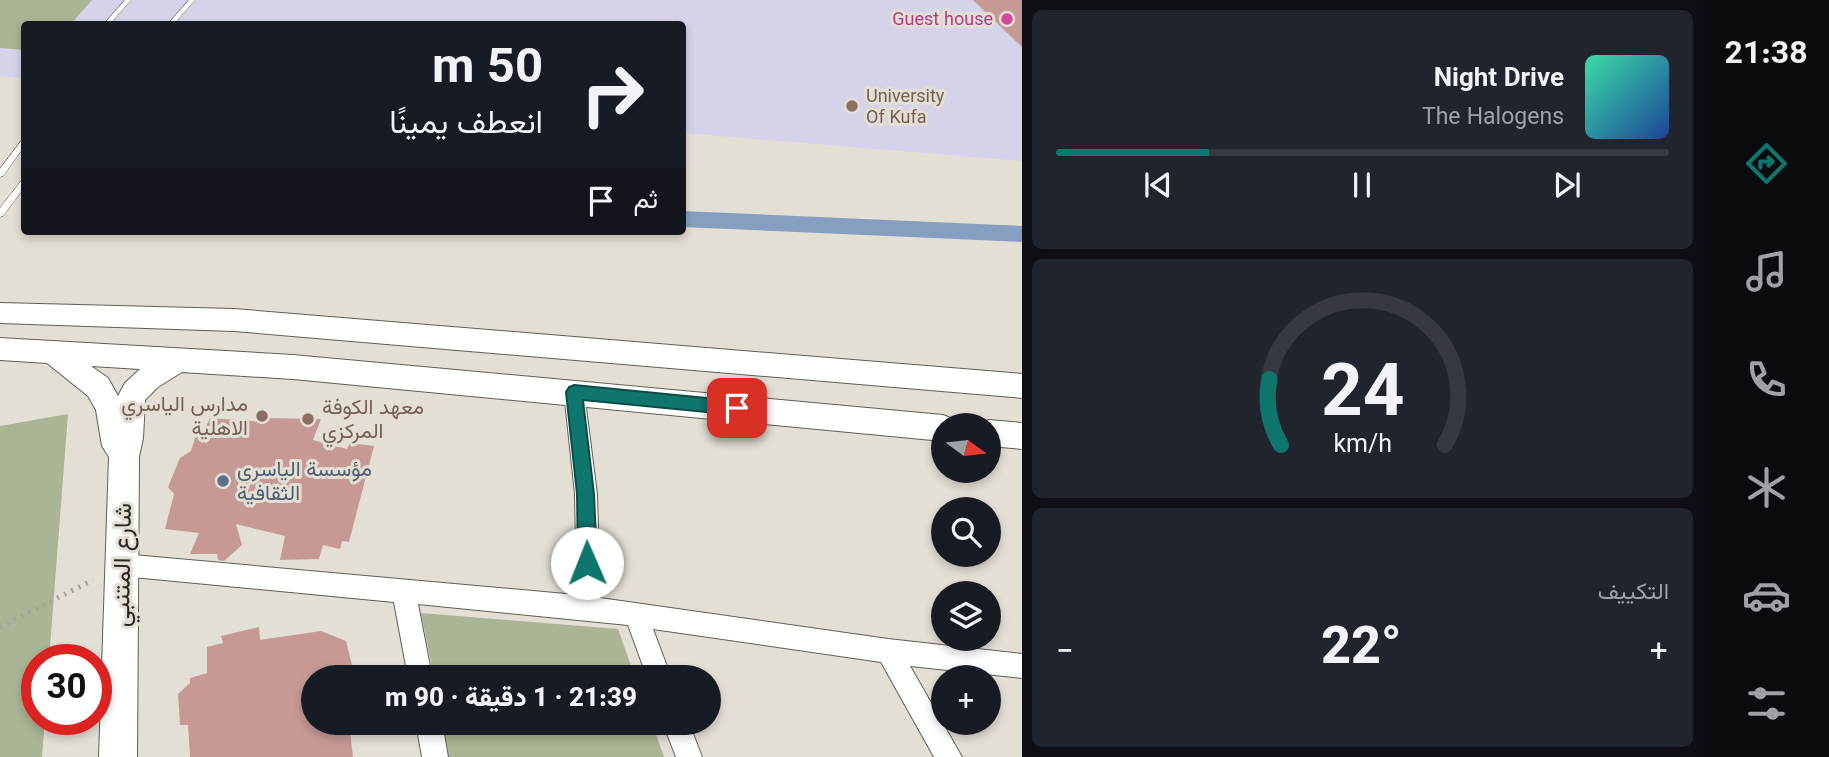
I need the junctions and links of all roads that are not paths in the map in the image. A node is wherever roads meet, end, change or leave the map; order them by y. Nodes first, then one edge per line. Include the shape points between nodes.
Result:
1 (128, 0) edge
2 (192, 0) edge
3 (110, 21) edge
4 (174, 21) edge
5 (21, 147) edge
6 (0, 174) edge
7 (21, 187) edge
8 (0, 214) edge
9 (0, 313) edge
10 (0, 349) edge
11 (53, 352) junction
12 (179, 359) junction
13 (1022, 386) edge
14 (574, 392) junction
15 (931, 427) edge
16 (1001, 434) edge
17 (1022, 436) edge
18 (124, 457) junction
19 (122, 565) junction
20 (404, 593) junction
21 (589, 608) junction
22 (636, 616) junction
23 (888, 651) junction
24 (418, 665) edge
25 (654, 665) edge
26 (1022, 666) edge
27 (431, 735) edge
28 (681, 735) edge
29 (118, 757) edge
30 (435, 757) edge
31 (689, 757) edge
32 (948, 757) edge

1 - 3 lane
2 - 4 lane
5 - 6 lane
7 - 8 lane
9 - 13 main road via 234,320
10 - 11 main road
11 - 12 main road
11 - 18 main road, شارع المتنبي via 105,397 113,435
12 - 14 main road
12 - 18 main road, شارع المتنبي via 150,376 133,396
14 - 15 main road
14 - 21 street via 586,494
16 - 17 main road
18 - 19 main road, شارع المتنبي
19 - 20 street
19 - 29 main road, شارع المتنبي
20 - 21 street
20 - 24 street
21 - 22 street
22 - 23 street
22 - 25 street
23 - 26 street
23 - 32 street
27 - 30 street
28 - 31 street

